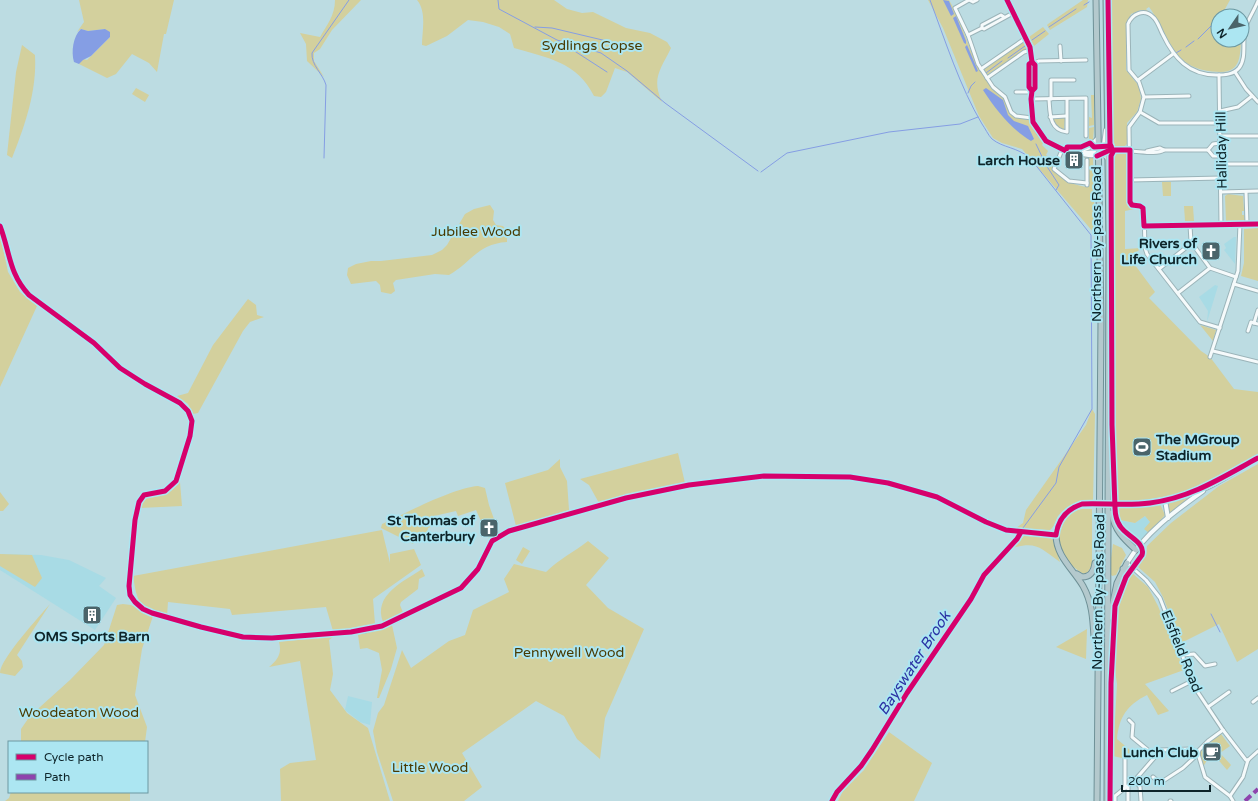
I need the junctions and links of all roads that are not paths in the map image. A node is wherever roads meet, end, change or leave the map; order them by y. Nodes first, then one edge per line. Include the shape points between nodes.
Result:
1 (977, 0) edge
2 (1007, 0) edge
3 (1096, 0) edge
4 (1106, 0) edge
5 (1258, 1) edge
6 (1013, 13) junction
7 (968, 35) junction
8 (1026, 37) junction
9 (1060, 46) dead end
10 (1032, 48) junction
11 (1173, 54) junction
12 (1086, 60) dead end
13 (1061, 61) junction
14 (1033, 62) junction
15 (981, 69) junction
16 (1235, 72) junction
17 (1219, 75) junction
18 (987, 78) junction
19 (1074, 80) dead end
20 (1138, 80) junction
21 (1016, 92) dead end
22 (1032, 92) junction
23 (1189, 96) dead end
24 (1252, 96) junction
25 (1144, 97) junction
26 (1050, 99) junction
27 (1067, 99) junction
28 (1031, 100) junction
29 (1258, 102) edge
30 (1220, 110) junction
31 (1140, 112) junction
32 (1066, 116) junction
33 (1050, 117) junction
34 (1032, 118) junction
35 (1220, 123) junction
36 (1086, 136) dead end
37 (1220, 136) junction
38 (1258, 136) edge
39 (1097, 139) junction
40 (1220, 143) junction
41 (1062, 150) junction
42 (1130, 150) junction
43 (1208, 150) junction
44 (1074, 152) junction
45 (1105, 152) junction
46 (1097, 154) junction
47 (1220, 156) junction
48 (1087, 160) dead end
49 (1220, 164) junction
50 (1258, 164) edge
51 (1221, 178) junction
52 (1130, 180) junction
53 (1221, 192) junction
54 (1246, 192) junction
55 (1258, 192) edge
56 (1222, 224) junction
57 (1240, 224) junction
58 (1247, 224) junction
59 (1258, 224) edge
60 (1190, 225) junction
61 (0, 226) edge
62 (1144, 226) junction
63 (1192, 244) junction
64 (1210, 268) junction
65 (1159, 269) junction
66 (1236, 277) junction
67 (1234, 284) junction
68 (1258, 291) edge
69 (1178, 293) junction
70 (1258, 310) edge
71 (1252, 317) dead end
72 (1252, 322) junction
73 (1258, 324) edge
74 (1220, 328) junction
75 (1248, 331) dead end
76 (1213, 351) junction
77 (1210, 357) dead end
78 (1258, 362) edge
79 (1258, 458) edge
80 (1210, 486) junction
81 (1109, 488) junction
82 (1165, 500) junction
83 (1168, 518) junction
84 (1021, 532) junction
85 (1056, 535) junction
86 (1098, 544) junction
87 (1136, 550) junction
88 (1126, 563) junction
89 (1123, 568) junction
90 (1133, 568) junction
91 (1072, 569) junction
92 (1107, 643) junction
93 (1183, 655) junction
94 (1214, 664) dead end
95 (1192, 681) junction
96 (1096, 684) junction
97 (1172, 691) dead end
98 (1229, 692) dead end
99 (1258, 698) edge
100 (1253, 702) dead end
101 (1208, 707) junction
102 (1130, 720) dead end
103 (1222, 730) junction
104 (1198, 753) junction
105 (1257, 753) edge
106 (1155, 756) junction
107 (1125, 758) dead end
108 (1248, 760) junction
109 (1153, 776) dead end
110 (1135, 780) junction
111 (1127, 787) junction
112 (1230, 796) junction
113 (832, 801) edge
114 (1097, 801) edge
115 (1107, 801) edge
116 (1115, 801) edge
117 (1128, 801) edge
118 (1141, 801) edge
119 (1233, 801) edge

1 - 7 street via 969,0 955,8
2 - 6 street
3 - 39 highway, Northern By-pass Road
4 - 45 highway, Northern By-pass Road
5 - 16 street via 1245,30 1243,61
6 - 7 street
6 - 8 street
7 - 15 street
8 - 10 street
8 - 15 street
9 - 13 street
10 - 14 street
10 - 18 street
11 - 17 street via 1191,69 1204,74
11 - 20 street
11 - 20 street via 1154,17 1145,13 1135,15 1128,24 1128,68
12 - 13 street
13 - 14 street
14 - 22 street via 1029,64 1029,88
15 - 18 street
16 - 17 street
16 - 24 street
17 - 30 street, Halliday Hill
18 - 34 street via 1006,98 1011,112 1016,116
19 - 26 street via 1051,80
20 - 25 street
21 - 22 street
22 - 28 street
23 - 25 street
24 - 29 street
24 - 30 street via 1238,107
25 - 31 street
26 - 27 street
26 - 28 street
26 - 33 street
27 - 32 street
27 - 36 street via 1086,98
28 - 34 street
30 - 35 street, Halliday Hill
31 - 35 street via 1159,124
31 - 42 street via 1130,124
32 - 33 street
32 - 33 street via 1067,132 1056,127
34 - 41 street via 1046,141
35 - 37 street, Halliday Hill
37 - 38 street
37 - 40 street, Halliday Hill
39 - 44 street via 1090,147
39 - 46 highway, Northern By-pass Road
40 - 43 street via 1213,144
40 - 47 street, Halliday Hill
41 - 44 street
41 - 48 street via 1054,169 1070,181 1087,184
42 - 43 street via 1151,153 1164,150
42 - 45 street
42 - 52 street
43 - 47 street via 1213,156
44 - 46 street
45 - 46 street
45 - 81 highway, Northern By-pass Road via 1109,244
46 - 86 highway, Northern By-pass Road via 1100,321
47 - 49 street, Halliday Hill
49 - 50 street
49 - 51 street, Halliday Hill
51 - 52 street
51 - 53 street, Halliday Hill
52 - 62 street via 1130,202 1143,208
53 - 54 street
53 - 56 street, Halliday Hill
54 - 55 street
54 - 58 street
56 - 57 street
56 - 60 street
57 - 58 street
57 - 66 street via 1240,265
58 - 59 street
60 - 62 street
60 - 63 street
61 - 84 street via 11,269 29,295 94,344 125,372 180,403 190,416 190,436 176,481 165,491 144,495 137,510 130,594 136,604 152,613 243,637 272,638 365,631 393,622 461,588 478,569 492,541 509,531 626,498 689,485 764,476 850,477 888,483 937,497 986,522 1006,530
62 - 65 street via 1145,250
63 - 64 street
63 - 65 street
64 - 66 street
64 - 69 street
65 - 69 street
66 - 67 street
67 - 68 street
67 - 74 street
69 - 74 street via 1200,322
70 - 72 street
71 - 72 street
72 - 73 street
72 - 75 street
74 - 76 street
76 - 77 street
76 - 78 street
79 - 80 street
80 - 82 street
80 - 83 street
81 - 87 highway via 1116,530
81 - 92 highway, Northern By-pass Road
82 - 83 street
82 - 85 street, bridge via 1150,503 1087,504 1073,508 1063,515
83 - 87 street
84 - 85 street
84 - 113 street via 1017,540 984,575 872,750 861,766 836,792
85 - 91 highway via 1058,549
86 - 91 highway via 1095,565 1090,575 1082,577
86 - 96 highway, Northern By-pass Road
87 - 88 street
88 - 89 highway
88 - 90 street, Elsfield Road
89 - 90 highway
89 - 92 highway via 1114,593
90 - 93 street, Elsfield Road via 1153,587 1160,598
91 - 96 highway via 1086,591 1091,606
92 - 115 highway, Northern By-pass Road
93 - 94 street via 1194,654 1205,666
93 - 95 street, Elsfield Road
95 - 97 street
95 - 101 street, Elsfield Road
96 - 114 highway, Northern By-pass Road
98 - 101 street
99 - 100 street
101 - 103 street, Elsfield Road
102 - 106 street via 1132,737
103 - 104 street
103 - 108 street, Elsfield Road
104 - 106 street via 1191,749 1166,749
104 - 109 street via 1183,768 1160,783
104 - 112 street via 1205,777
105 - 108 street
106 - 110 street
107 - 111 street
108 - 112 street via 1243,777
110 - 111 street
110 - 118 street via 1140,787
111 - 116 street via 1115,796
111 - 117 street
112 - 119 street

